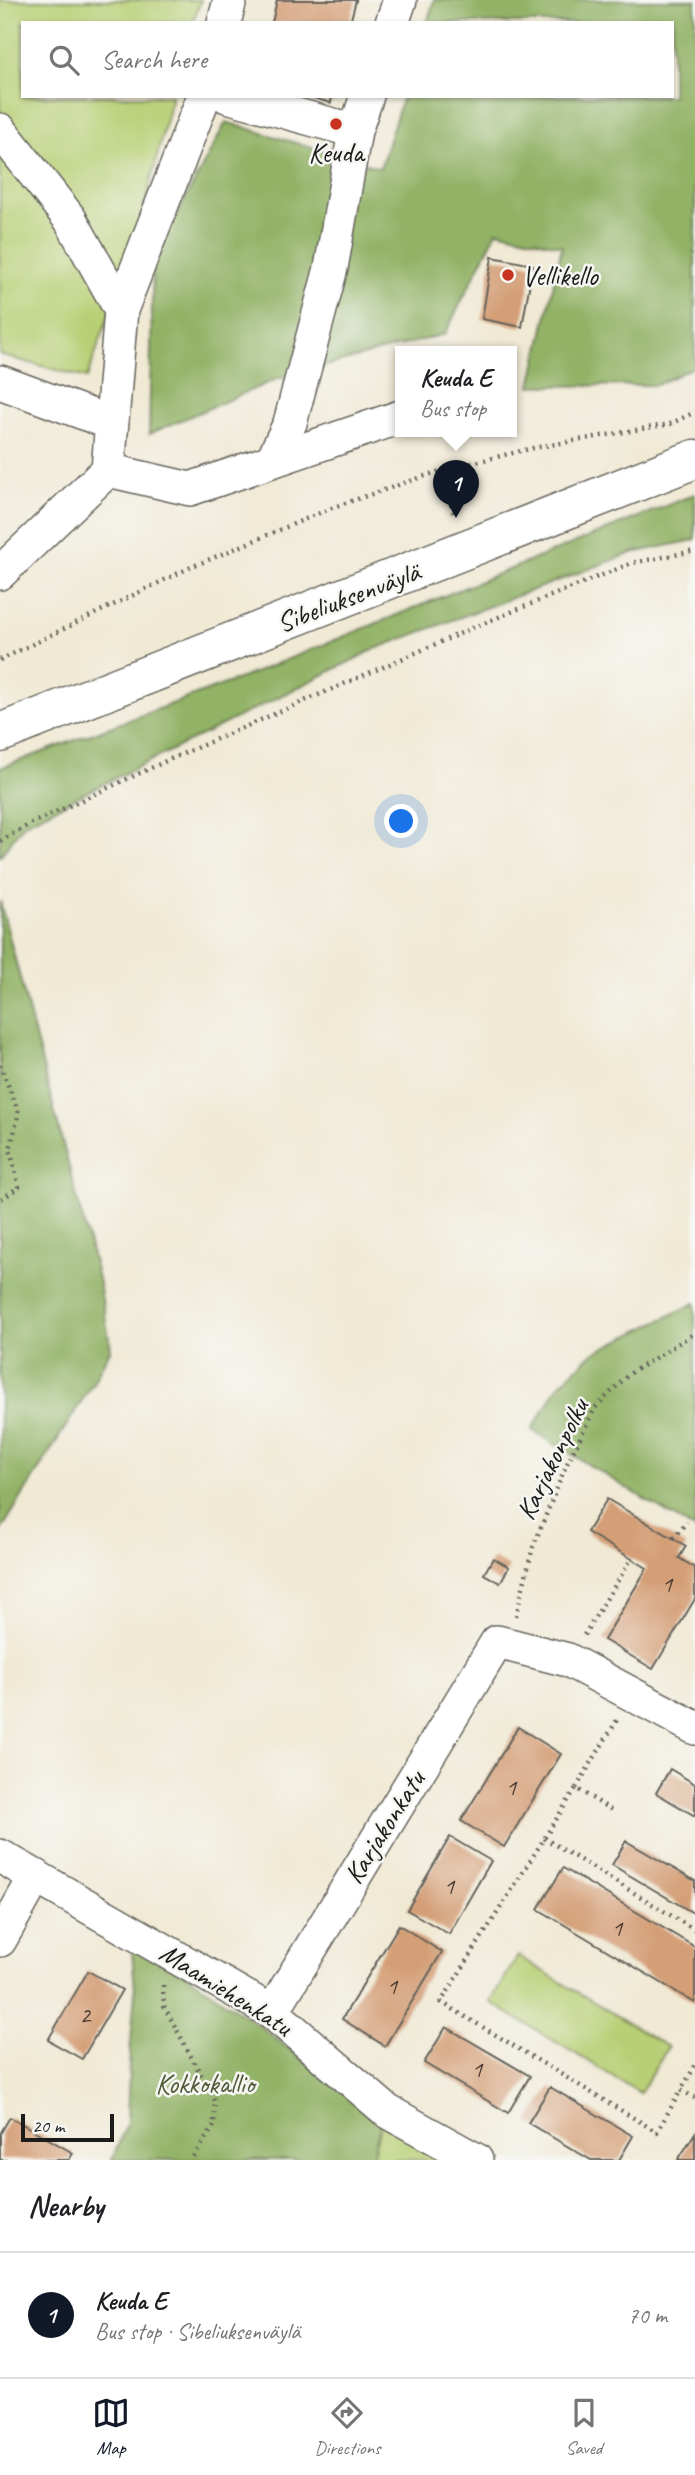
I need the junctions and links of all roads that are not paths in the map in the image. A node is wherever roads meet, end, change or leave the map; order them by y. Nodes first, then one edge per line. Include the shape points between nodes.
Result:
1 (230, 0) edge
2 (400, 0) edge
3 (225, 21) edge
4 (393, 21) edge
5 (203, 98) edge
6 (234, 98) edge
7 (366, 98) edge
8 (0, 130) edge
9 (355, 131) junction
10 (121, 310) junction
11 (0, 382) edge
12 (395, 419) edge
13 (111, 423) junction
14 (695, 459) edge
15 (272, 461) junction
16 (108, 470) junction
17 (0, 573) edge
18 (0, 733) edge
19 (695, 1728) edge
20 (0, 1856) edge
21 (36, 1876) junction
22 (0, 1940) edge
23 (272, 2012) junction
24 (476, 2160) edge

1 - 3 street
2 - 4 street
5 - 10 street
6 - 9 street
7 - 9 street
8 - 10 street via 70,219
9 - 15 street via 331,268 290,423
10 - 13 street
11 - 13 street
12 - 15 street
13 - 16 street
14 - 18 main road, Sibeliuksenväylä
15 - 16 street via 190,489
16 - 17 street
19 - 23 street, Karjakonkatu via 568,1660 498,1642
20 - 21 street, Maamiehenkatu
21 - 22 street
21 - 23 street, Maamiehenkatu
23 - 24 street, Maamiehenkatu via 387,2111

